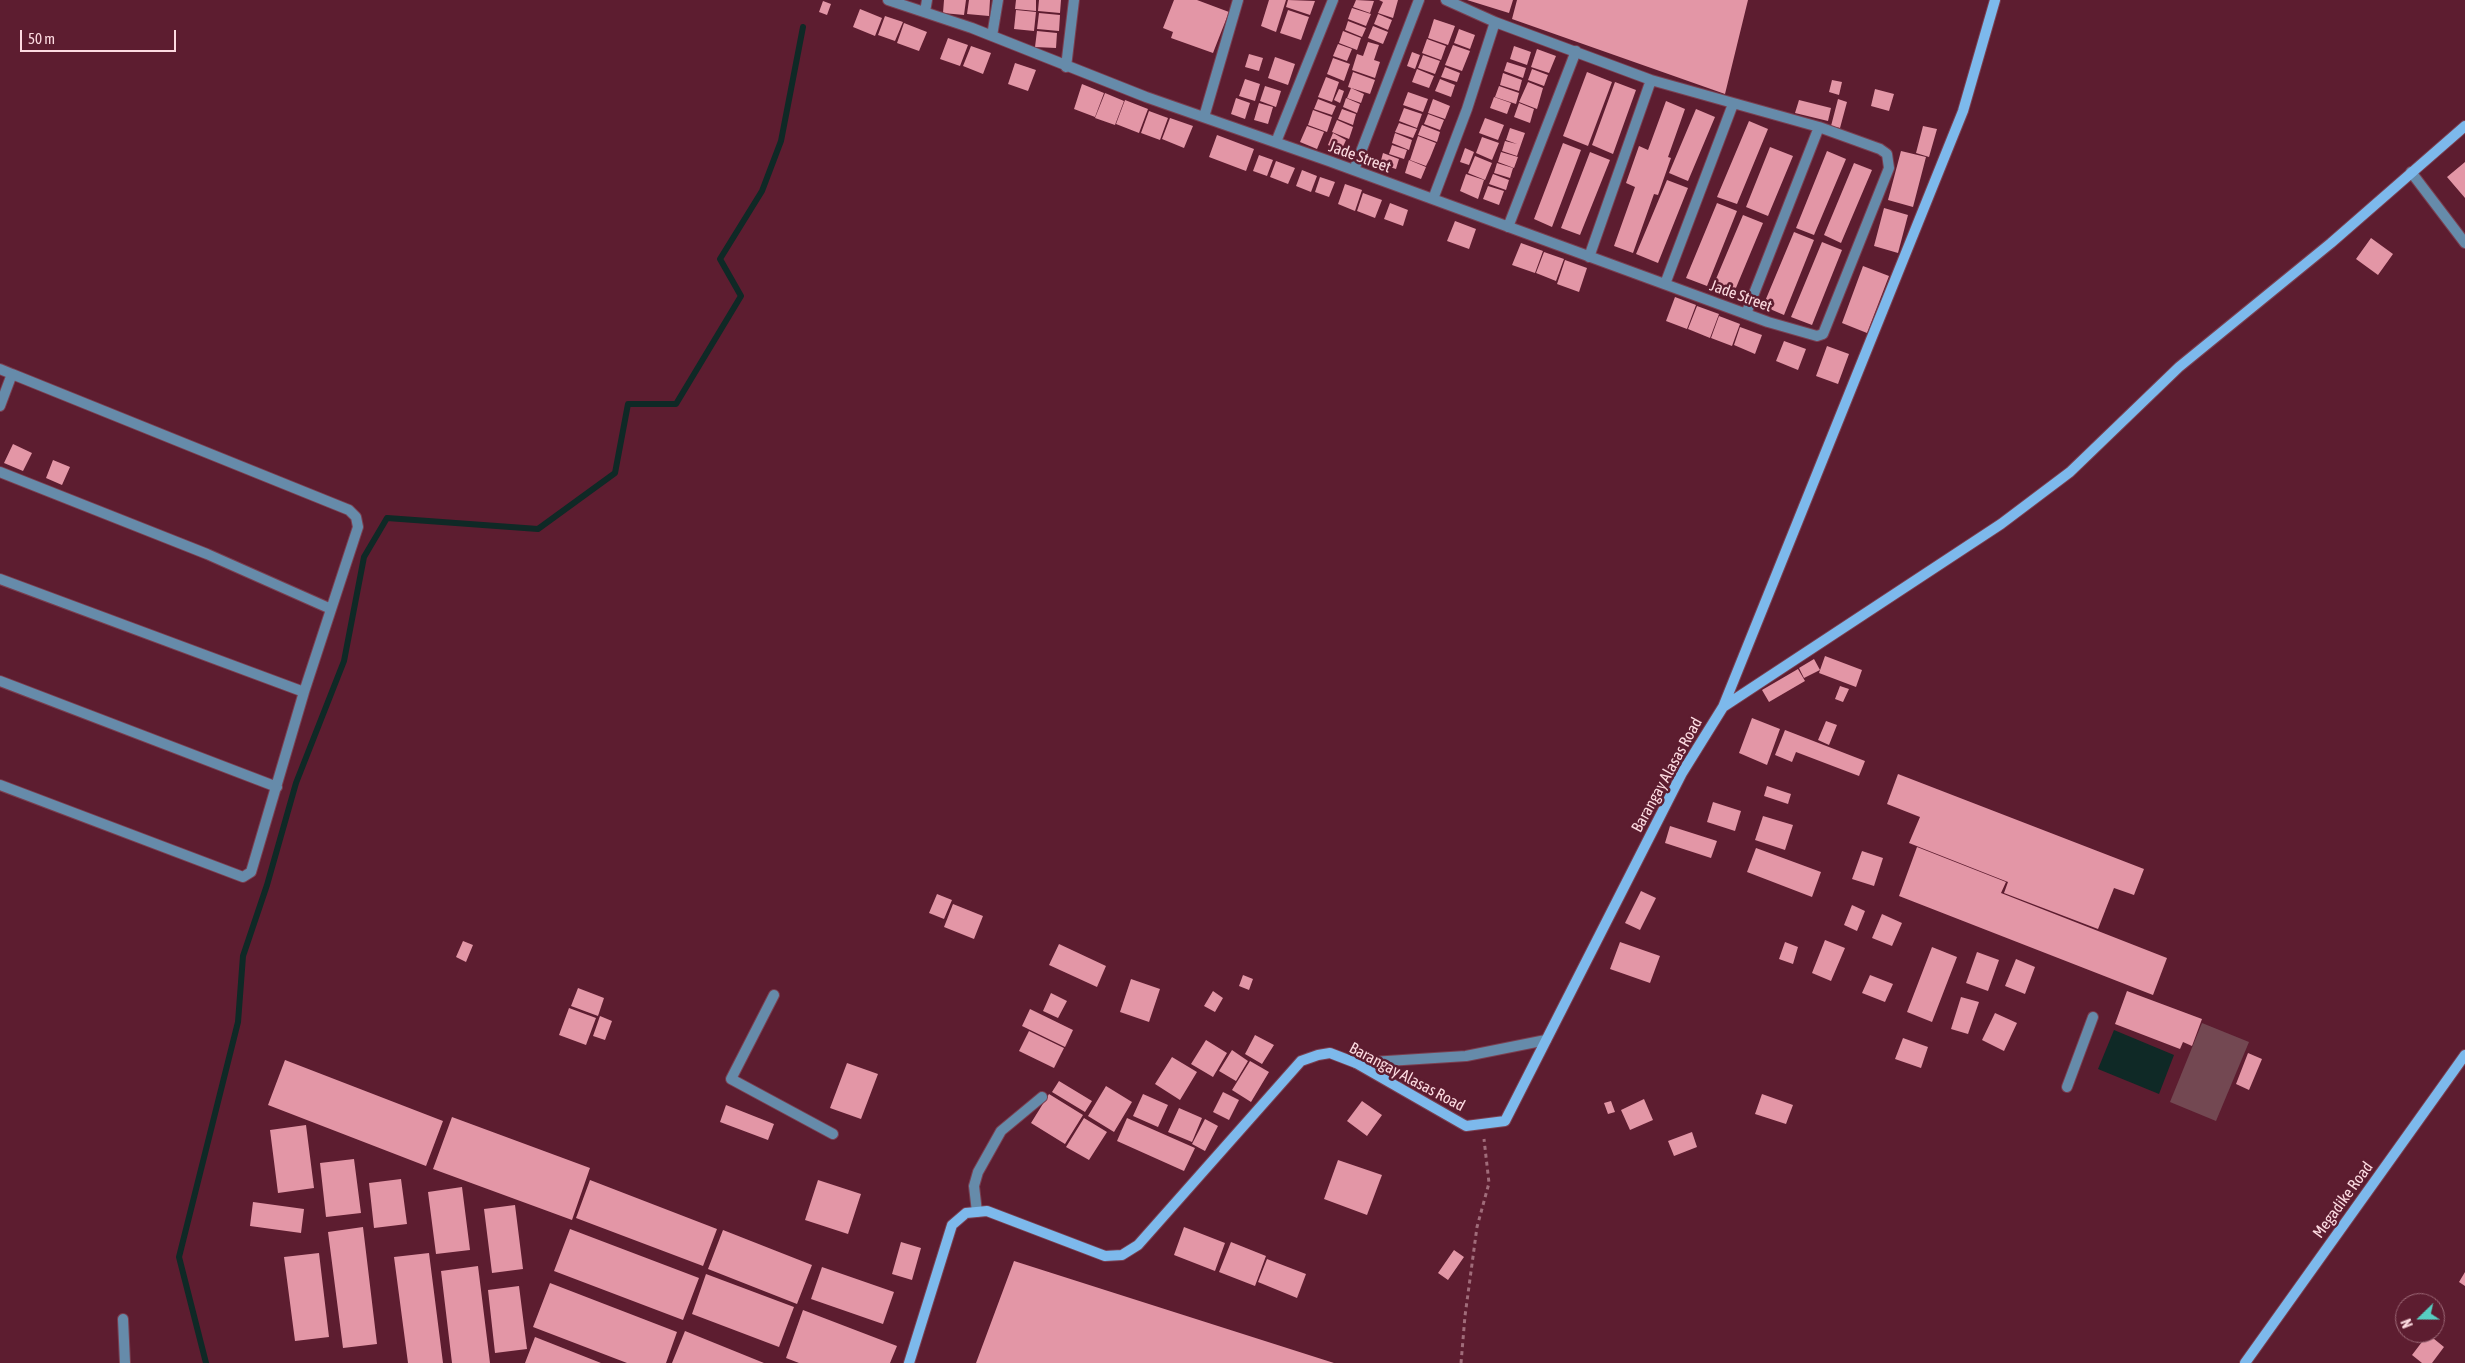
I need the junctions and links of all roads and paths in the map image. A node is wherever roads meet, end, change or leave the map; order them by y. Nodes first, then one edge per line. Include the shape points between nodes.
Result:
1 (888, 0) edge
2 (927, 0) edge
3 (998, 0) edge
4 (1074, 0) edge
5 (1238, 0) edge
6 (1333, 0) edge
7 (1419, 0) edge
8 (1446, 0) edge
9 (1995, 0) edge
10 (925, 12) junction
11 (1495, 22) junction
12 (992, 36) junction
13 (1576, 50) junction
14 (1066, 67) junction
15 (1651, 80) junction
16 (1733, 104) junction
17 (1204, 117) junction
18 (2465, 126) edge
19 (1819, 127) junction
20 (1276, 142) junction
21 (1354, 170) junction
22 (2411, 172) junction
23 (1433, 199) junction
24 (1508, 227) junction
25 (2465, 243) edge
26 (1589, 256) junction
27 (1665, 284) junction
28 (1746, 314) junction
29 (0, 369) edge
30 (12, 374) junction
31 (0, 406) edge
32 (0, 472) edge
33 (0, 579) edge
34 (331, 609) junction
35 (0, 681) edge
36 (304, 692) junction
37 (1723, 707) junction
38 (0, 785) edge
39 (277, 786) junction
40 (774, 995) dead end
41 (2093, 1017) dead end
42 (1546, 1040) junction
43 (2465, 1055) edge
44 (1356, 1063) junction
45 (2067, 1088) dead end
46 (1042, 1096) dead end
47 (1484, 1123) junction
48 (833, 1134) dead end
49 (977, 1212) junction
50 (123, 1319) dead end
51 (125, 1363) edge
52 (909, 1363) edge
53 (1461, 1363) edge
54 (2245, 1363) edge

1 - 10 street, Jade Street
2 - 10 street
3 - 12 street
4 - 14 street
5 - 17 street
6 - 20 street
7 - 21 street
8 - 11 street
9 - 37 street via 1963,111
10 - 12 street, Jade Street
11 - 13 street
11 - 23 street
12 - 14 street, Jade Street
13 - 15 street
13 - 24 street
14 - 17 street, Jade Street
15 - 16 street
15 - 26 street
16 - 19 street
16 - 27 street
17 - 20 street, Jade Street
18 - 22 street
19 - 28 street
19 - 28 street, Jade Street via 1880,149 1887,154 1889,162 1823,334 1817,336
20 - 21 street, Jade Street
21 - 23 street, Jade Street
22 - 25 street
22 - 37 street via 2331,243 2179,367 2070,472 2001,524
23 - 24 street, Jade Street
24 - 26 street, Jade Street
26 - 27 street, Jade Street
27 - 28 street, Jade Street
29 - 30 street
30 - 31 street
30 - 34 street via 349,510 356,517 358,526
32 - 34 street via 207,554
33 - 36 street
34 - 36 street
35 - 39 street
36 - 39 street
37 - 42 street, Barangay Alasas Road via 1682,773
38 - 39 street via 243,877 251,872 256,860
40 - 48 street via 731,1079
41 - 45 street
42 - 44 street via 1466,1056
42 - 47 street, Barangay Alasas Road via 1504,1121
43 - 54 street, Megadike Road
44 - 47 street, Barangay Alasas Road via 1466,1126
44 - 49 street, Barangay Alasas Road via 1330,1054 1301,1061 1138,1245 1122,1255 1104,1256 987,1211
46 - 49 street via 1001,1131 982,1164 974,1186
47 - 53 path via 1489,1183 1477,1227
49 - 52 street via 966,1213 952,1225
50 - 51 street

